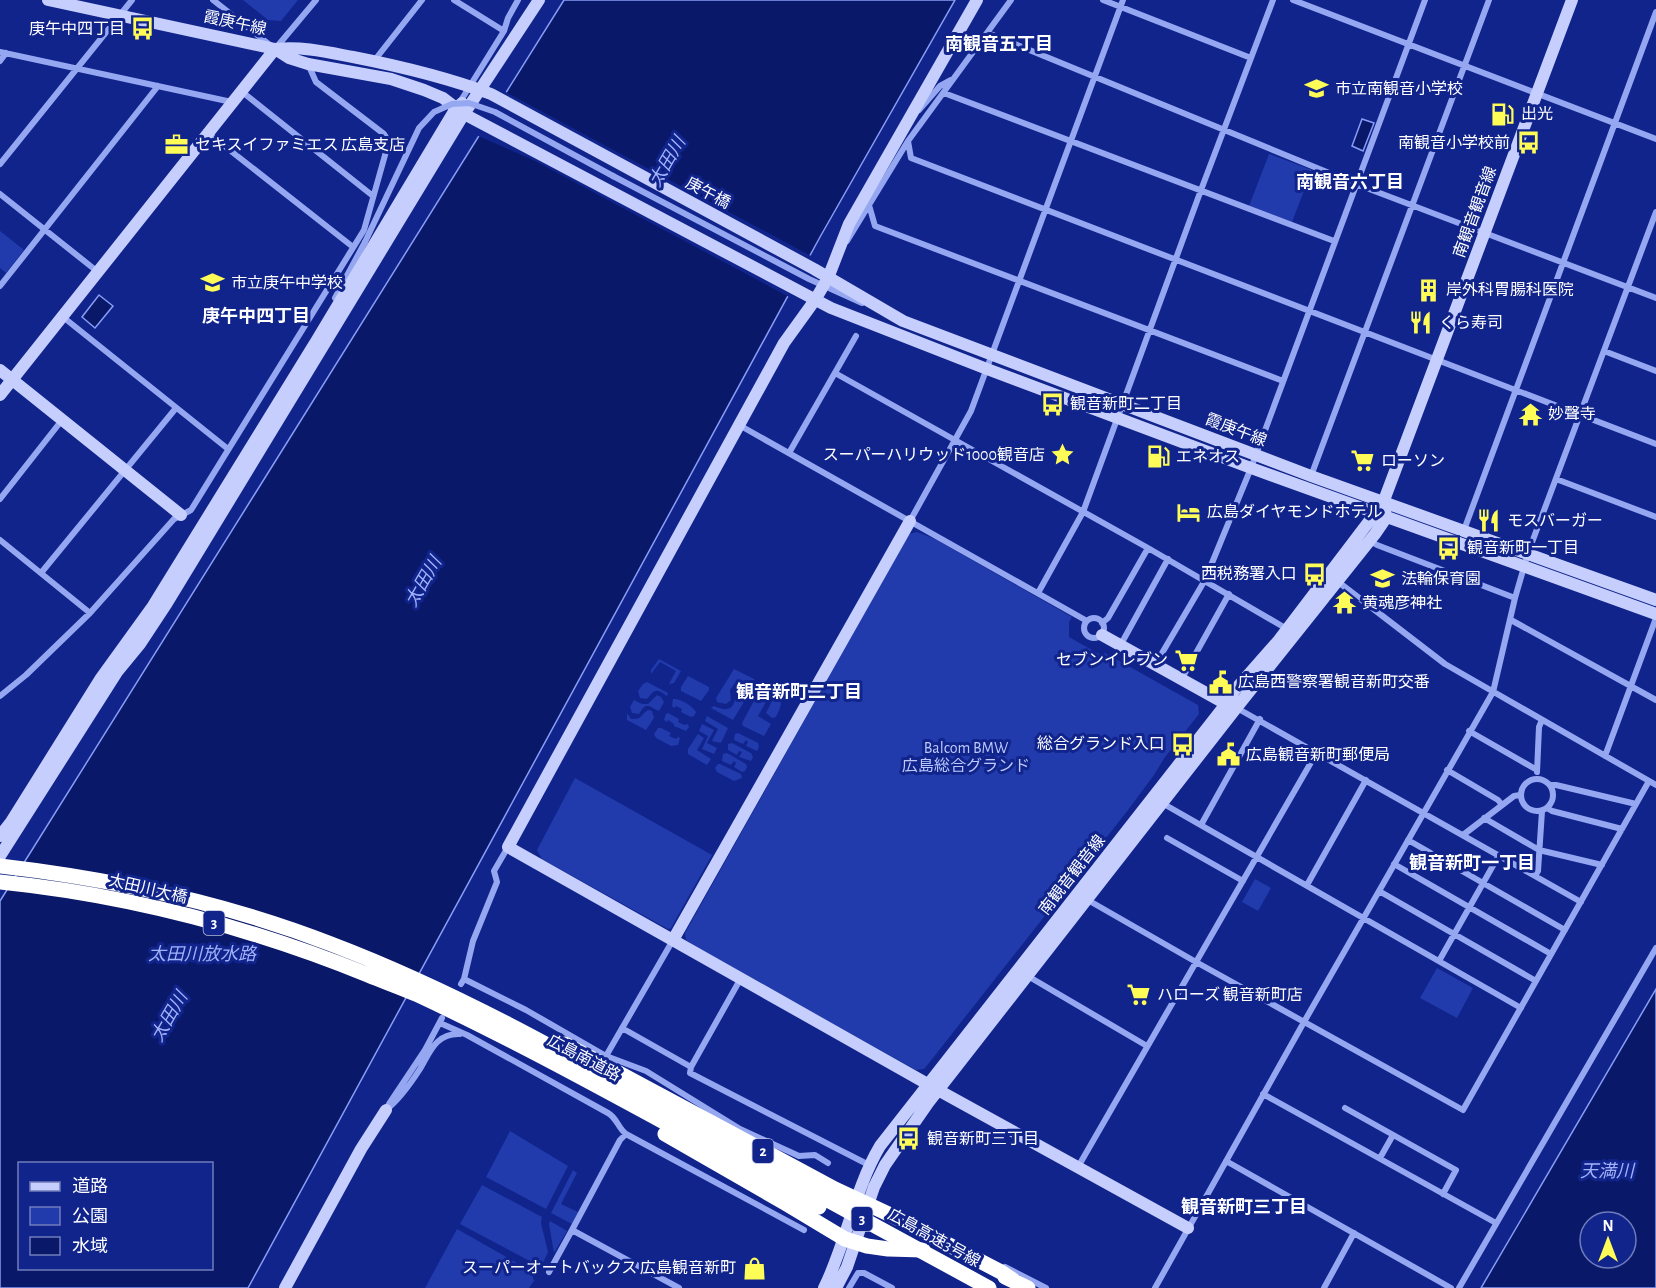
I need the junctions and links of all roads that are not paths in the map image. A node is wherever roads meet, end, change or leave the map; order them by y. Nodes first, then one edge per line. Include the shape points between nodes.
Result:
1 (48, 0) edge
2 (132, 0) edge
3 (213, 0) edge
4 (316, 0) edge
5 (422, 0) edge
6 (518, 0) edge
7 (539, 0) edge
8 (977, 0) edge
9 (1011, 0) edge
10 (1103, 0) edge
11 (1273, 0) edge
12 (1293, 0) edge
13 (1425, 0) edge
14 (1489, 0) edge
15 (1572, 0) edge
16 (458, 1) edge
17 (1122, 4) edge
18 (1656, 12) edge
19 (120, 15) junction
20 (504, 32) junction
21 (988, 33) junction
22 (1408, 44) junction
23 (275, 49) junction
24 (3, 52) edge
25 (1251, 58) junction
26 (0, 61) edge
27 (373, 62) junction
28 (308, 64) junction
29 (1464, 66) junction
30 (78, 68) junction
31 (1095, 78) junction
32 (954, 79) junction
33 (158, 86) junction
34 (480, 90) junction
35 (242, 91) junction
36 (944, 93) junction
37 (1536, 94) junction
38 (231, 105) junction
39 (460, 111) junction
40 (909, 117) junction
41 (1614, 123) junction
42 (1223, 131) junction
43 (208, 133) junction
44 (1656, 140) edge
45 (908, 141) junction
46 (1071, 141) junction
47 (0, 164) edge
48 (1356, 184) junction
49 (1201, 190) junction
50 (0, 194) edge
51 (373, 196) junction
52 (869, 205) junction
53 (1412, 205) junction
54 (1046, 210) junction
55 (1655, 216) edge
56 (45, 229) junction
57 (1485, 233) junction
58 (1334, 242) junction
59 (353, 247) junction
60 (839, 250) junction
61 (1176, 260) junction
62 (1563, 263) junction
63 (99, 272) junction
64 (812, 274) junction
65 (1020, 280) junction
66 (825, 282) junction
67 (0, 286) edge
68 (1628, 287) junction
69 (1656, 298) edge
70 (815, 300) junction
71 (1309, 310) junction
72 (63, 317) junction
73 (1150, 331) junction
74 (1365, 332) junction
75 (856, 336) dead end
76 (317, 340) junction
77 (1604, 351) junction
78 (991, 356) junction
79 (1438, 361) junction
80 (987, 369) junction
81 (0, 370) edge
82 (1656, 371) edge
83 (835, 373) junction
84 (12, 380) junction
85 (1283, 381) junction
86 (1515, 389) junction
87 (0, 395) edge
88 (1123, 405) junction
89 (176, 408) junction
90 (1581, 415) junction
91 (1118, 418) junction
92 (62, 420) junction
93 (739, 424) junction
94 (956, 440) junction
95 (1656, 444) edge
96 (228, 449) junction
97 (789, 453) junction
98 (1256, 455) junction
99 (1251, 468) junction
100 (126, 470) junction
101 (1311, 476) junction
102 (1556, 479) junction
103 (0, 499) edge
104 (1383, 503) junction
105 (1083, 512) junction
106 (182, 515) junction
107 (1380, 516) junction
108 (1656, 517) edge
109 (910, 521) junction
110 (1464, 530) junction
111 (0, 540) edge
112 (1370, 541) junction
113 (1148, 548) junction
114 (1528, 553) junction
115 (1168, 560) junction
116 (1524, 566) junction
117 (41, 573) junction
118 (1205, 580) junction
119 (1337, 581) junction
120 (1038, 593) junction
121 (1229, 594) junction
122 (1515, 598) junction
123 (1656, 600) edge
124 (90, 613) junction
125 (1656, 614) edge
126 (1656, 618) edge
127 (1511, 620) junction
128 (1086, 621) junction
129 (1102, 629) junction
130 (1287, 629) junction
131 (1120, 646) junction
132 (1155, 665) junction
133 (1181, 680) junction
134 (1631, 686) junction
135 (1493, 692) junction
136 (0, 696) edge
137 (1656, 700) edge
138 (1232, 706) junction
139 (1260, 719) junction
140 (1542, 720) junction
141 (1469, 731) junction
142 (1317, 752) junction
143 (1605, 756) junction
144 (1447, 770) junction
145 (1537, 770) junction
146 (1536, 778) junction
147 (1366, 780) junction
148 (1649, 781) junction
149 (1550, 785) junction
150 (1656, 785) edge
151 (1520, 795) junction
152 (1158, 800) junction
153 (1636, 804) junction
154 (1502, 805) junction
155 (1544, 810) junction
156 (1423, 812) junction
157 (1484, 818) junction
158 (1201, 825) junction
159 (1622, 829) junction
160 (1463, 835) junction
161 (0, 836) edge
162 (1167, 838) dead end
163 (1408, 840) junction
164 (508, 847) junction
165 (1539, 850) junction
166 (1498, 855) junction
167 (1257, 857) junction
168 (3, 863) edge
169 (1394, 864) junction
170 (1602, 865) junction
171 (1535, 876) junction
172 (1243, 881) junction
173 (1, 882) edge
174 (1484, 882) junction
175 (1307, 885) junction
176 (1379, 891) junction
177 (1083, 896) junction
178 (1581, 902) junction
179 (1469, 908) junction
180 (1364, 918) junction
181 (1565, 930) junction
182 (1455, 933) junction
183 (673, 940) junction
184 (331, 943) joint
185 (1656, 948) edge
186 (1551, 954) junction
187 (1439, 961) junction
188 (1196, 962) junction
189 (1023, 972) junction
190 (741, 978) junction
191 (1536, 981) junction
192 (422, 984) junction
193 (1521, 1008) junction
194 (1304, 1022) junction
195 (622, 1028) junction
196 (467, 1035) junction
197 (508, 1040) junction
198 (1147, 1046) junction
199 (606, 1056) junction
200 (691, 1067) junction
201 (933, 1087) junction
202 (1263, 1094) junction
203 (686, 1096) junction
204 (670, 1101) junction
205 (1345, 1108) dead end
206 (386, 1110) junction
207 (626, 1134) junction
208 (1393, 1135) junction
209 (734, 1154) junction
210 (1380, 1158) junction
211 (1226, 1161) junction
212 (828, 1163) dead end
213 (869, 1165) junction
214 (1078, 1167) junction
215 (1443, 1194) junction
216 (863, 1203) junction
217 (782, 1207) junction
218 (1496, 1223) junction
219 (1188, 1227) junction
220 (572, 1230) junction
221 (804, 1230) dead end
222 (920, 1230) junction
223 (1354, 1233) junction
224 (850, 1241) junction
225 (549, 1272) dead end
226 (1013, 1280) junction
227 (285, 1288) edge
228 (679, 1288) edge
229 (824, 1288) edge
230 (836, 1288) edge
231 (849, 1288) edge
232 (892, 1288) edge
233 (966, 1288) edge
234 (989, 1288) edge
235 (1028, 1288) edge
236 (1046, 1288) edge
237 (1155, 1288) edge
238 (1324, 1288) edge
239 (1450, 1288) edge
240 (1459, 1288) edge

1 - 19 street, 霞庚午線
2 - 19 street
3 - 23 street
4 - 23 street
5 - 27 street
6 - 20 street
7 - 34 street
8 - 40 street
9 - 21 street
10 - 17 street
11 - 25 street
12 - 22 street
13 - 22 street
14 - 29 street
15 - 37 street, 南観音観音線
16 - 20 street
17 - 25 street
17 - 31 street
18 - 41 street
19 - 23 street, 霞庚午線
19 - 30 street
20 - 34 street
21 - 31 street
21 - 32 street
22 - 29 street
22 - 48 street
23 - 27 street, 庚午橋 via 294,47
23 - 28 street
23 - 35 street
24 - 26 street
24 - 30 street
25 - 42 street
27 - 34 street, 庚午橋
28 - 39 street via 391,79 443,98
28 - 51 street via 316,82 387,139
29 - 37 street
29 - 53 street
30 - 33 street
30 - 47 street
31 - 42 street
31 - 46 street
32 - 36 street
32 - 40 street via 940,86
33 - 38 street
33 - 56 street
34 - 39 street
34 - 64 street, 庚午橋
35 - 38 street
35 - 51 street
36 - 45 street
36 - 46 street
37 - 41 street
37 - 57 street, 南観音観音線
38 - 43 street
39 - 70 street
39 - 76 street
39 - 168 street via 167,603 111,681
40 - 60 street via 849,224
41 - 44 street
41 - 62 street
42 - 48 street
42 - 49 street
43 - 59 street
43 - 63 street
45 - 52 street
45 - 54 street via 911,158
46 - 49 street
46 - 54 street
48 - 53 street
48 - 58 street
49 - 58 street
49 - 61 street
50 - 56 street
51 - 59 street via 363,230
52 - 60 street
52 - 65 street via 875,226
53 - 57 street
53 - 74 street
54 - 61 street
54 - 65 street
55 - 68 street
56 - 63 street
56 - 67 street
57 - 62 street
57 - 79 street, 南観音観音線
58 - 71 street
59 - 96 street
60 - 66 street
61 - 71 street
61 - 73 street
62 - 68 street
62 - 86 street
63 - 72 street
64 - 66 street, 霞庚午線
64 - 76 street, bridge via 495,112 469,103 452,104 442,107 419,128
65 - 73 street
65 - 78 street
66 - 70 street
66 - 78 street, 霞庚午線 via 903,321
68 - 69 street
68 - 77 street
70 - 80 street
70 - 93 street via 784,343
71 - 74 street
71 - 85 street
72 - 84 street
72 - 89 street
73 - 85 street
73 - 88 street
74 - 79 street
74 - 101 street
75 - 83 street
76 - 161 street via 153,606 101,678
77 - 82 street
77 - 90 street
78 - 80 street
78 - 88 street, 霞庚午線
79 - 86 street
79 - 104 street, 南観音観音線
80 - 91 street
80 - 94 street
81 - 84 street
83 - 94 street
83 - 97 street
84 - 87 street
84 - 92 street
85 - 98 street
86 - 90 street
86 - 110 street
88 - 91 street
88 - 98 street, 霞庚午線
89 - 96 street
89 - 100 street
90 - 95 street
90 - 102 street
91 - 99 street
91 - 105 street
92 - 100 street
92 - 103 street
93 - 97 street
93 - 164 street
94 - 105 street
94 - 109 street
96 - 106 street via 191,510
97 - 109 street
98 - 99 street
98 - 101 street, 霞庚午線
99 - 107 street
99 - 118 street
100 - 106 street
100 - 117 street
101 - 104 street, 霞庚午線
102 - 108 street
102 - 114 street
104 - 107 street
104 - 110 street, 霞庚午線
105 - 113 street
105 - 120 street
106 - 124 street via 174,519
107 - 112 street, 南観音観音線
107 - 116 street
107 - 130 street, 南観音観音線
109 - 120 street
109 - 183 street
110 - 114 street, 霞庚午線
111 - 117 street
112 - 119 street, 南観音観音線
112 - 122 street
113 - 115 street
113 - 129 street
114 - 116 street
114 - 123 street, 霞庚午線
115 - 118 street
115 - 131 street
116 - 122 street
116 - 125 street
117 - 124 street
118 - 121 street
118 - 132 street
119 - 135 street via 1445,664
119 - 138 street, 南観音観音線
120 - 128 street
121 - 130 street
121 - 133 street
122 - 127 street
124 - 136 street
126 - 134 street
127 - 134 street
127 - 135 street
128 - 129 street via 1095,618
128 - 129 street via 1087,636 1095,638
129 - 131 street
130 - 138 street, 南観音観音線 via 1234,691
131 - 132 street
132 - 133 street
133 - 138 street
134 - 137 street
134 - 143 street
135 - 140 street
135 - 141 street
138 - 139 street
138 - 152 street, 南観音観音線
139 - 142 street
139 - 158 street
140 - 143 street
140 - 145 street
141 - 144 street
141 - 145 street
142 - 147 street
142 - 167 street
143 - 148 street
144 - 154 street
144 - 156 street
145 - 146 street
146 - 149 street
146 - 151 street via 1525,783
147 - 156 street
147 - 175 street
148 - 150 street
148 - 153 street
149 - 153 street
149 - 155 street via 1553,799
151 - 154 street
151 - 155 street via 1527,809
152 - 158 street
152 - 177 street, 南観音観音線
153 - 159 street
154 - 157 street
155 - 159 street
155 - 165 street
156 - 160 street
156 - 163 street
157 - 160 street
157 - 165 street
158 - 167 street
159 - 170 street
160 - 166 street
162 - 172 street
163 - 169 street
163 - 174 street
164 - 183 street
164 - 199 street via 494,871 497,882 462,981 536,1015
165 - 170 street
165 - 171 street
166 - 171 street
166 - 174 street
167 - 172 street
167 - 175 street
168 - 184 highway, 太田川大橋 / 3 via 180,898
169 - 176 street
169 - 179 street
170 - 178 street
171 - 178 street
172 - 188 street
173 - 192 highway, 太田川大橋 / 3 via 101,896 171,911
174 - 179 street
174 - 181 street
175 - 180 street
176 - 180 street
176 - 182 street
177 - 188 street
177 - 189 street, 南観音観音線
178 - 181 street
179 - 182 street
179 - 186 street
180 - 187 street
180 - 194 street
181 - 186 street
182 - 187 street
182 - 191 street
183 - 190 street
183 - 195 street
184 - 192 highway, 広島南道路 / 3 via 380,957
185 - 218 street
186 - 191 street
187 - 193 street
188 - 194 street
188 - 198 street
189 - 198 street
189 - 201 street, 南観音観音線
190 - 200 street
190 - 201 street
191 - 193 street
192 - 197 highway, 広島南道路 / 3
192 - 204 highway via 501,1009
192 - 209 highway, 広島南道路 / 3 via 516,1028
193 - 194 street via 1463,1110
194 - 202 street
195 - 199 street
195 - 200 street
196 - 206 street via 451,1035 433,1045 416,1075
196 - 206 street via 441,1020
196 - 207 street via 613,1116
197 - 209 highway, 広島南道路 / 3
197 - 217 highway via 544,1066
198 - 214 street
199 - 203 street via 640,1068
200 - 213 street via 690,1074
201 - 213 street, 南観音観音線 via 880,1146
201 - 214 street
201 - 216 street, 南観音観音線
202 - 210 street
202 - 211 street
203 - 204 street
203 - 212 street via 740,1129 799,1156 815,1155
204 - 216 highway, 2
205 - 208 street
206 - 227 street
207 - 217 street
207 - 220 street
208 - 210 street
208 - 215 street via 1456,1170
209 - 233 highway, 広島高速3号線 / 3, bridge
209 - 234 highway, 広島高速3号線 / 3, bridge
210 - 215 street
211 - 219 street
211 - 223 street
213 - 216 street, 南観音観音線
214 - 219 street
215 - 218 street
216 - 222 highway, 2
216 - 224 street, 南観音観音線
217 - 221 street
217 - 224 highway, 2
218 - 240 street
219 - 237 street
220 - 225 street
220 - 228 street
222 - 226 highway, 2
222 - 236 street via 932,1228
223 - 238 street
223 - 239 street
224 - 226 highway, 2 via 888,1250 932,1250
224 - 229 street, 南観音観音線
224 - 230 street, 南観音観音線 via 847,1267
226 - 235 highway, 2
231 - 232 street via 858,1272

